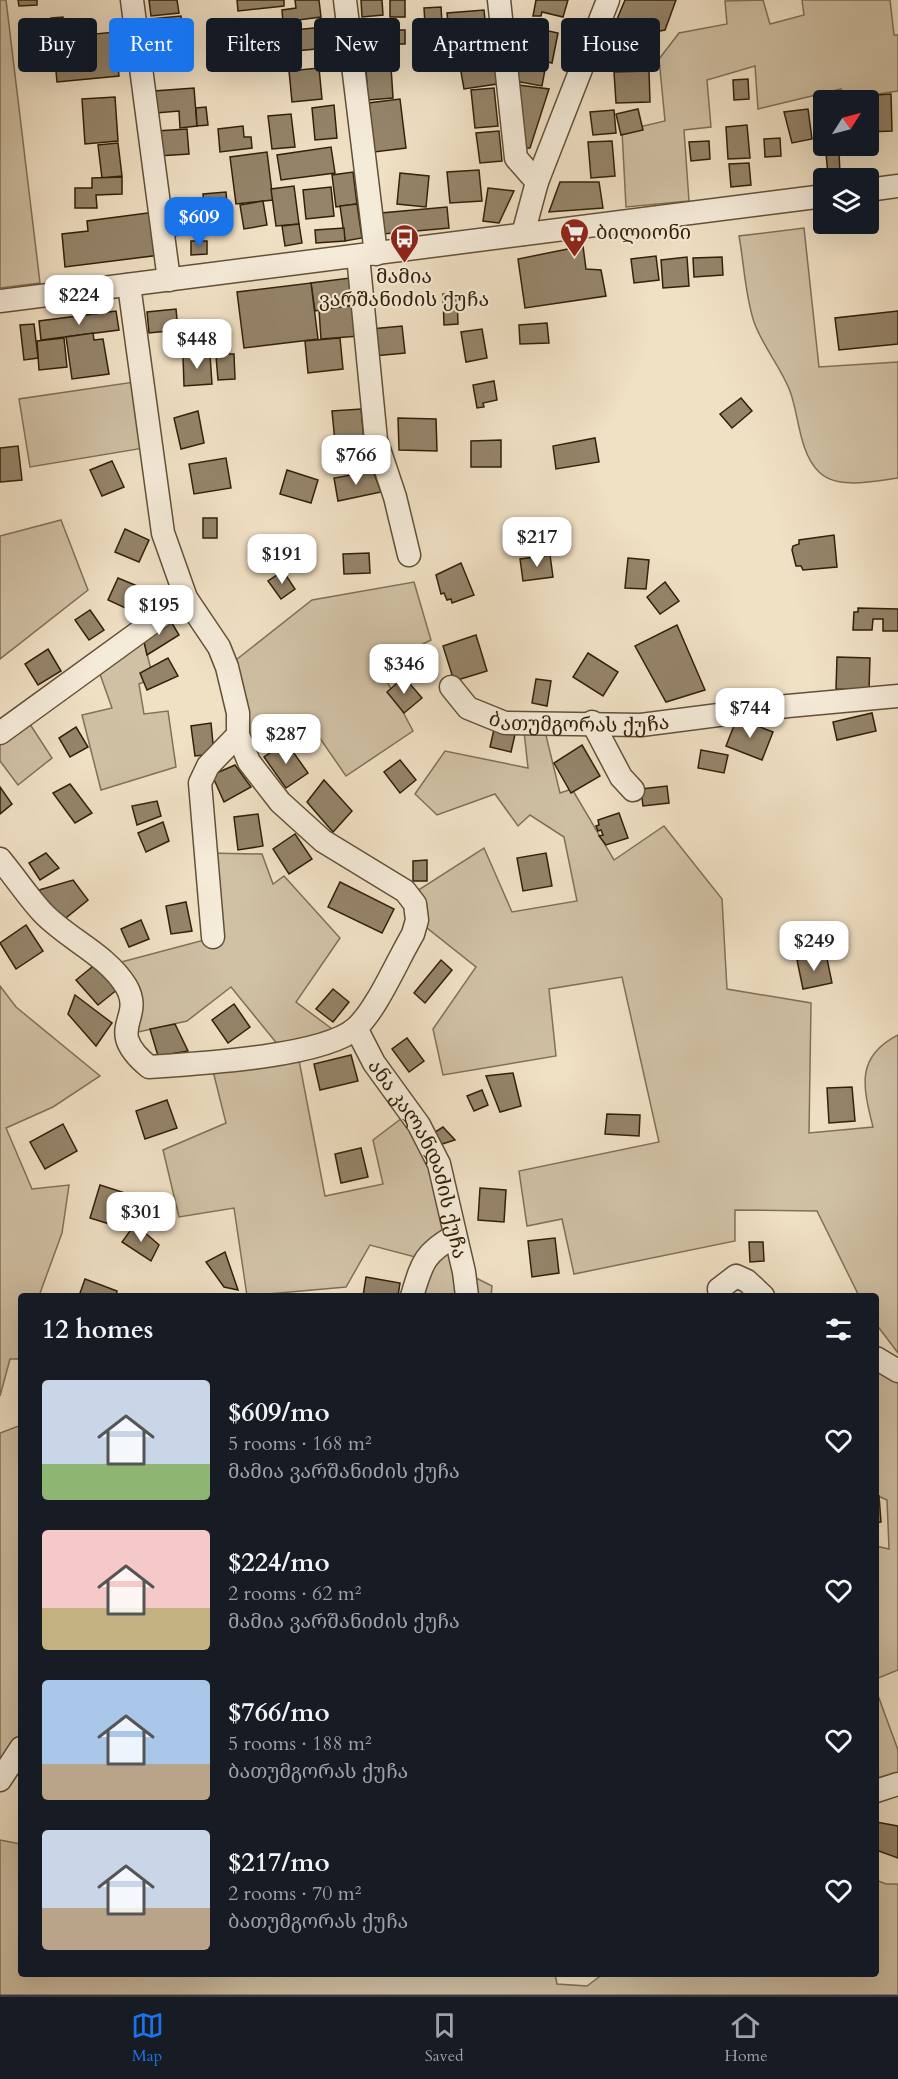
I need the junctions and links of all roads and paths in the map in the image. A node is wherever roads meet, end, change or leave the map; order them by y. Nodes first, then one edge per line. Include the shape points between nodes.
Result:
1 (132, 0) edge
2 (345, 0) edge
3 (499, 0) edge
4 (608, 0) edge
5 (537, 182) junction
6 (898, 186) edge
7 (879, 189) edge
8 (813, 197) edge
9 (523, 234) junction
10 (367, 255) junction
11 (169, 280) junction
12 (129, 285) junction
13 (0, 301) edge
14 (409, 555) dead end
15 (186, 598) junction
16 (451, 687) dead end
17 (898, 696) edge
18 (592, 722) junction
19 (0, 733) edge
20 (238, 735) junction
21 (633, 790) dead end
22 (0, 859) edge
23 (213, 938) dead end
24 (356, 1028) junction
25 (455, 1236) junction
26 (413, 1293) edge
27 (466, 1293) edge
28 (720, 1293) edge
29 (760, 1293) edge
30 (879, 1360) edge
31 (898, 1371) edge
32 (18, 1753) edge
33 (0, 1780) edge
34 (898, 1784) edge
35 (879, 1790) edge

1 - 11 street
2 - 10 street
3 - 5 street via 516,158
4 - 5 street
5 - 9 street
6 - 7 street
8 - 9 street
9 - 10 street
10 - 11 street
10 - 14 street via 376,440
11 - 12 street
12 - 13 street
12 - 15 street via 164,533
15 - 19 street
15 - 20 street via 219,646 227,667 238,713
16 - 18 street, ბათუმგორას ქუჩა via 468,708 505,723
17 - 18 street, ბათუმგორას ქუჩა via 641,725
18 - 21 street via 621,777
20 - 23 street via 208,766 200,783
20 - 24 street via 249,762 280,802 323,841 405,891 416,904 413,934
22 - 24 street via 44,914 110,965 127,988 132,1009 125,1035 133,1053 149,1067 210,1063 317,1047 344,1038
24 - 25 street, ანა კალანდაძის ქუჩა via 374,1063 419,1125 439,1164
25 - 26 street via 435,1246 423,1259
25 - 27 street, ანა კალანდაძის ქუჩა
28 - 29 street via 719,1289 736,1276
30 - 31 street
32 - 33 street
34 - 35 street

